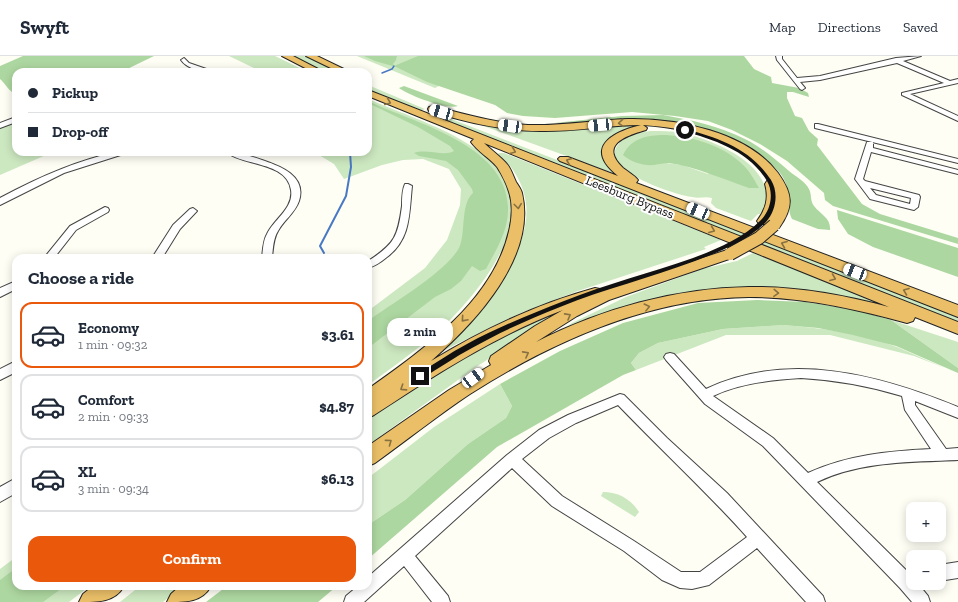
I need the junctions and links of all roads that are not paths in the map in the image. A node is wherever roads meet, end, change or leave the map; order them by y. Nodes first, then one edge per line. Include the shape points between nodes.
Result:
1 (286, 56) edge
2 (310, 56) edge
3 (779, 56) edge
4 (886, 56) edge
5 (918, 56) edge
6 (184, 60) dead end
7 (896, 60) junction
8 (200, 68) edge
9 (312, 68) edge
10 (337, 68) edge
11 (796, 80) junction
12 (958, 81) edge
13 (950, 83) junction
14 (958, 86) edge
15 (802, 88) dead end
16 (372, 95) edge
17 (403, 96) dead end
18 (433, 109) junction
19 (958, 119) edge
20 (12, 121) edge
21 (0, 126) edge
22 (818, 126) dead end
23 (450, 127) junction
24 (872, 139) junction
25 (868, 149) junction
26 (103, 156) edge
27 (242, 156) edge
28 (958, 162) edge
29 (958, 172) edge
30 (862, 183) junction
31 (408, 186) dead end
32 (0, 202) edge
33 (105, 210) dead end
34 (193, 211) dead end
35 (710, 216) junction
36 (769, 223) junction
37 (725, 252) junction
38 (52, 254) edge
39 (159, 254) edge
40 (268, 254) edge
41 (372, 263) edge
42 (12, 286) edge
43 (0, 293) edge
44 (958, 311) edge
45 (958, 328) edge
46 (958, 332) edge
47 (670, 357) dead end
48 (12, 368) edge
49 (0, 375) edge
50 (908, 392) junction
51 (705, 395) junction
52 (372, 396) edge
53 (372, 407) edge
54 (958, 413) edge
55 (410, 426) junction
56 (372, 454) edge
57 (958, 454) edge
58 (943, 455) junction
59 (512, 459) junction
60 (806, 481) junction
61 (12, 488) edge
62 (0, 495) edge
63 (759, 537) junction
64 (405, 555) junction
65 (958, 570) edge
66 (946, 572) edge
67 (906, 577) edge
68 (372, 584) edge
69 (107, 590) edge
70 (194, 590) edge
71 (366, 590) edge
72 (915, 590) edge
73 (91, 602) edge
74 (179, 602) edge
75 (352, 602) edge
76 (442, 602) edge
77 (817, 602) edge
78 (922, 602) edge

1 - 9 highway
2 - 10 highway
3 - 11 street
4 - 7 street
5 - 7 street
6 - 8 street via 187,64
7 - 11 street via 820,78
7 - 13 street
11 - 15 street
12 - 13 street
13 - 14 street
13 - 19 street via 904,94
16 -> 23 highway, Leesburg Bypass
17 - 18 highway, Leesburg Bypass
35 -> 18 highway, Leesburg Bypass
36 -> 18 highway via 781,216 784,202 772,173 745,150 709,134 642,122 556,128 516,127
20 - 21 street
22 - 24 street
23 -> 45 highway, Leesburg Bypass
23 -> 52 highway via 488,151 506,170 518,198 519,220 515,240 506,262 493,283 459,325 417,363
24 - 25 street
24 - 28 street
25 - 29 street
25 - 30 street via 859,179
26 - 32 street via 50,176
27 - 40 street via 280,169 295,183 294,205 270,237
30 - 30 street via 916,197 914,207 873,197
31 - 41 street via 404,219 398,240
33 - 38 street via 74,228
34 - 39 street via 176,227
35 - 36 highway via 662,196 626,176 609,159 610,143 626,132 656,127 685,130 725,143 750,158 771,183 774,196
44 -> 35 highway, Leesburg Bypass
36 - 37 highway, bridge via 766,233 755,241
37 -> 53 highway via 569,301 523,320 469,346
55 -> 37 highway via 522,342 594,301
42 - 43 street
55 -> 46 highway via 483,378 554,340 609,318 694,297 749,292 818,297 881,310
47 - 51 street
48 - 49 street
50 - 51 street via 838,375 789,373 724,385
50 - 54 street
50 - 58 street via 909,406
51 - 60 street via 768,442
56 -> 55 highway
57 - 58 street
58 - 60 street via 891,457 847,464 824,471
59 - 63 street via 557,501 680,580 703,579
59 - 63 street via 544,434 620,399
59 - 64 street
60 - 67 street
61 - 62 street
63 - 77 street
64 - 68 street
64 - 76 street
65 - 66 street
69 - 73 highway
70 - 74 highway
71 - 75 street
72 - 78 street

